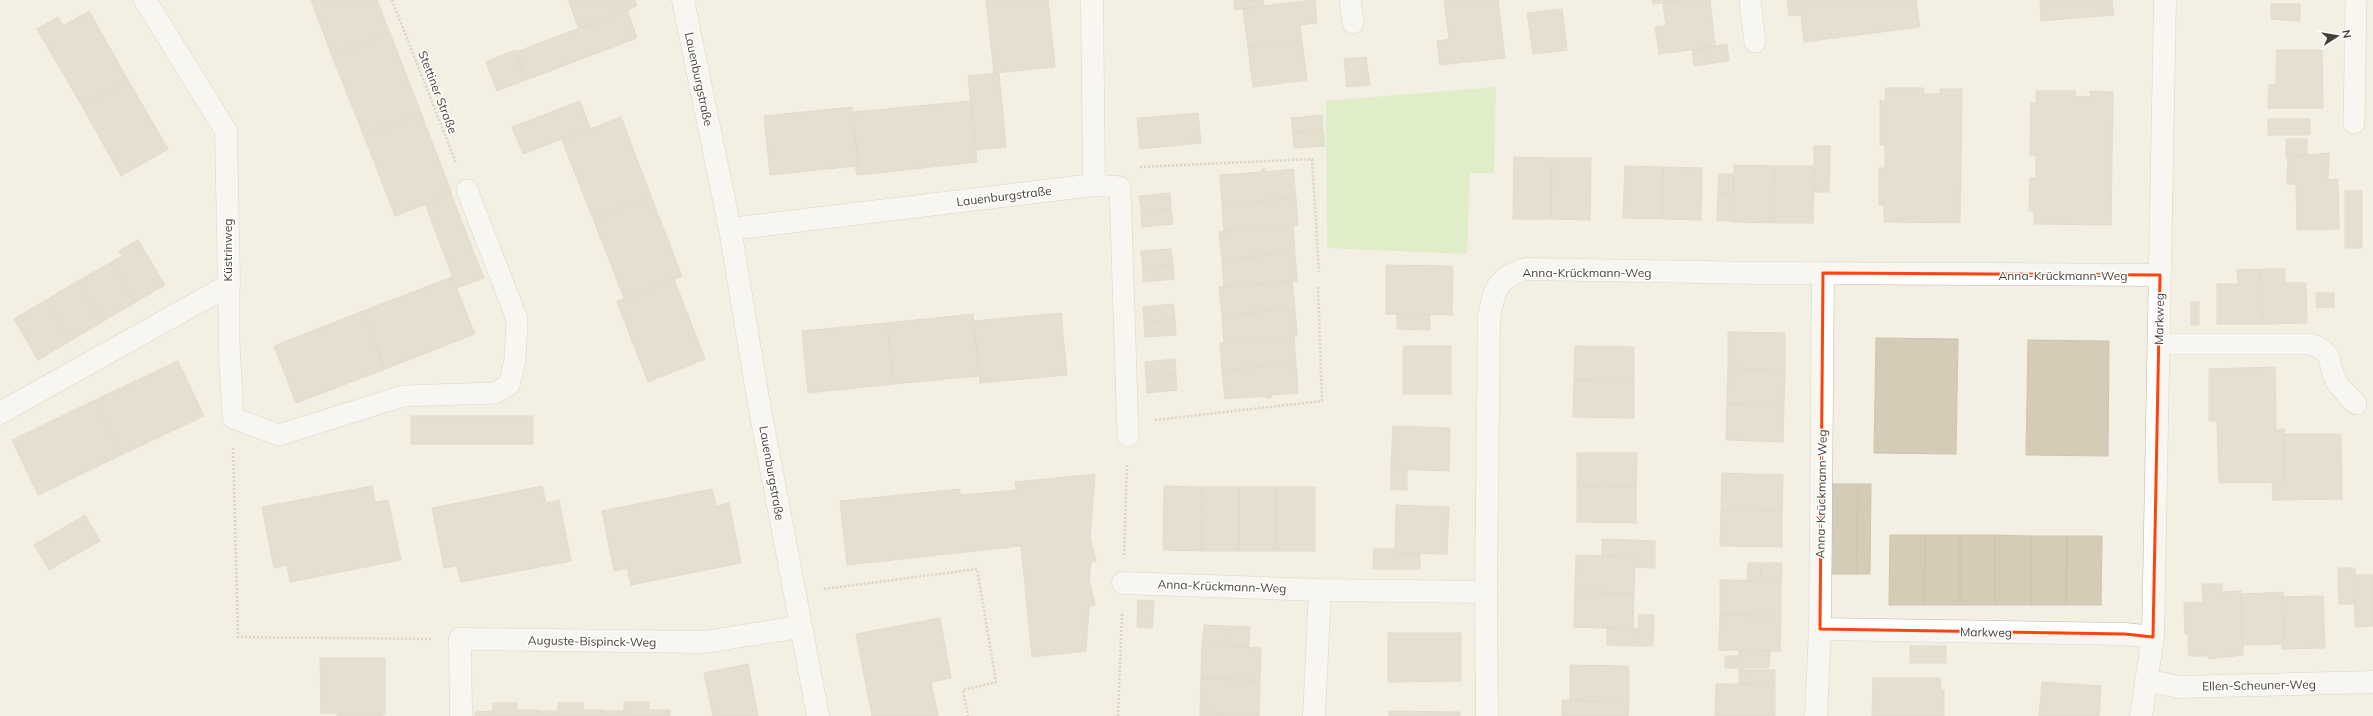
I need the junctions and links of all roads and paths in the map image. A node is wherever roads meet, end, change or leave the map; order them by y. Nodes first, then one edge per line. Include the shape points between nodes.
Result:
1 (145, 0) edge
2 (392, 0) edge
3 (683, 0) edge
4 (1092, 0) edge
5 (1350, 0) edge
6 (1750, 0) edge
7 (2165, 0) edge
8 (2356, 0) edge
9 (1353, 23) dead end
10 (1755, 42) dead end
11 (2354, 123) dead end
12 (1094, 176) junction
13 (467, 190) joint
14 (730, 229) junction
15 (1319, 272) dead end
16 (1823, 273) junction
17 (2160, 275) junction
18 (229, 285) junction
19 (1318, 286) dead end
20 (2159, 344) junction
21 (2356, 404) dead end
22 (0, 413) edge
23 (233, 418) junction
24 (1128, 429) joint
25 (1123, 583) dead end
26 (1320, 590) junction
27 (1486, 592) junction
28 (794, 593) junction
29 (800, 627) junction
30 (1820, 629) junction
31 (2152, 637) junction
32 (460, 639) junction
33 (2146, 680) junction
34 (2373, 682) edge
35 (461, 716) edge
36 (818, 716) edge
37 (968, 716) edge
38 (1314, 716) edge
39 (1487, 716) edge
40 (1816, 716) edge
41 (2141, 716) edge

1 - 18 street, Küstrinweg via 226,131
2 - 13 path, Stettiner Straße
3 - 14 street, Lauenburgstraße
4 - 12 street
5 - 9 lane
6 - 10 lane
7 - 17 street, Markweg
8 - 11 lane
12 - 14 street, Lauenburgstraße
12 - 15 path via 1312,160
12 - 24 lane via 1120,187
13 - 23 lane via 517,319 515,360 509,385 495,393 403,396 279,435
14 - 28 street, Lauenburgstraße
16 - 17 street, Anna-Krückmann-Weg
16 - 27 street, Anna-Krückmann-Weg via 1526,269 1510,274 1500,282 1489,316
16 - 30 street, Anna-Krückmann-Weg
17 - 20 street, Markweg
18 - 22 street, Küstrinweg
18 - 23 lane
19 - 24 path via 1322,401
20 - 21 lane via 2310,344 2323,348 2331,362 2337,382
20 - 31 street, Markweg
23 - 32 path via 238,638
25 - 26 street, Anna-Krückmann-Weg
26 - 27 street, Anna-Krückmann-Weg
26 - 38 street
27 - 39 street, Anna-Krückmann-Weg
28 - 29 street, Lauenburgstraße
28 - 37 path via 977,569 996,682 963,690
29 - 32 street, Auguste-Bispinck-Weg via 704,642
29 - 36 street, Lauenburgstraße
30 - 31 street, Markweg via 2126,634
30 - 40 street, Anna-Krückmann-Weg
31 - 33 street, Markweg
32 - 35 street
33 - 34 street, Ellen-Scheuner-Weg via 2179,687
33 - 41 street, Markweg

